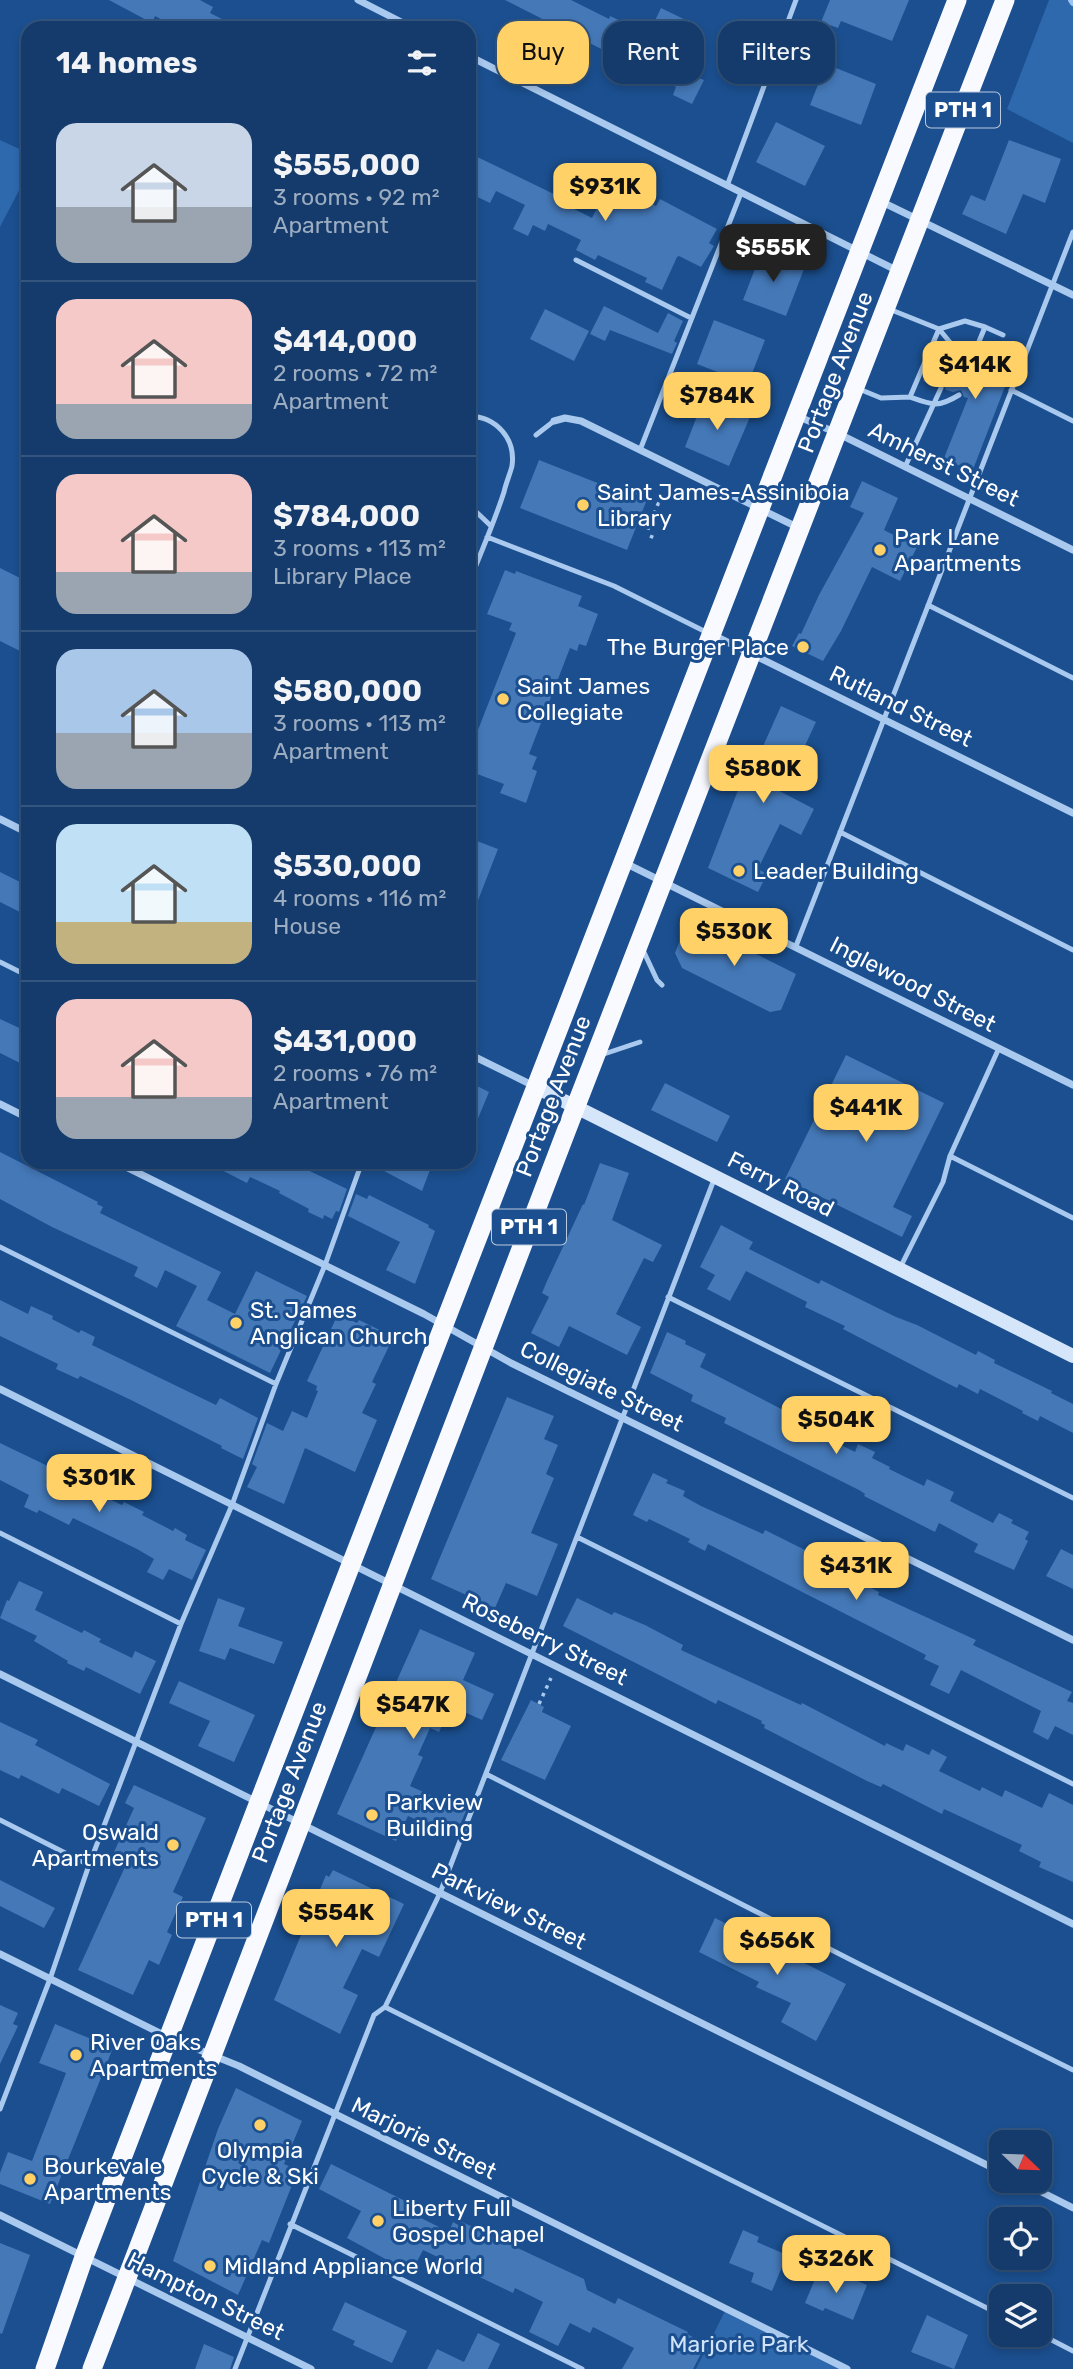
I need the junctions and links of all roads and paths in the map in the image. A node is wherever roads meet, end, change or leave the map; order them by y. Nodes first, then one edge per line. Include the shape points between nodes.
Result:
1 (358, 0) edge
2 (796, 0) edge
3 (957, 0) edge
4 (1005, 0) edge
5 (399, 21) edge
6 (476, 60) edge
7 (727, 186) junction
8 (741, 193) junction
9 (880, 201) junction
10 (920, 219) junction
11 (1073, 232) edge
12 (859, 253) junction
13 (576, 260) dead end
14 (900, 272) junction
15 (1052, 285) junction
16 (1073, 295) edge
17 (886, 308) junction
18 (691, 318) junction
19 (985, 327) junction
20 (939, 329) junction
21 (1003, 335) dead end
22 (948, 366) dead end
23 (967, 373) dead end
24 (855, 387) junction
25 (941, 388) dead end
26 (1011, 390) junction
27 (959, 395) dead end
28 (910, 397) junction
29 (934, 405) junction
30 (476, 416) edge
31 (796, 416) junction
32 (554, 421) joint
33 (1073, 421) edge
34 (837, 433) junction
35 (536, 435) dead end
36 (640, 450) junction
37 (905, 467) junction
38 (639, 492) dead end
39 (969, 498) junction
40 (760, 510) junction
41 (476, 512) edge
42 (491, 526) junction
43 (801, 528) junction
44 (487, 537) junction
45 (657, 539) dead end
46 (1073, 550) edge
47 (476, 565) edge
48 (928, 605) junction
49 (711, 634) junction
50 (752, 654) junction
51 (1073, 678) edge
52 (884, 719) junction
53 (1073, 813) edge
54 (0, 819) edge
55 (21, 830) edge
56 (840, 832) junction
57 (623, 862) junction
58 (664, 881) junction
59 (640, 942) junction
60 (796, 946) junction
61 (1073, 950) edge
62 (0, 962) edge
63 (21, 972) edge
64 (662, 985) dead end
65 (640, 1042) dead end
66 (999, 1048) junction
67 (476, 1057) edge
68 (594, 1057) junction
69 (1073, 1085) edge
70 (536, 1087) junction
71 (0, 1104) edge
72 (575, 1107) junction
73 (21, 1114) edge
74 (950, 1156) junction
75 (130, 1169) edge
76 (359, 1169) edge
77 (716, 1176) junction
78 (1073, 1218) edge
79 (0, 1247) edge
80 (325, 1265) junction
81 (899, 1269) junction
82 (668, 1297) junction
83 (444, 1326) junction
84 (484, 1348) junction
85 (1073, 1356) edge
86 (276, 1384) junction
87 (0, 1389) edge
88 (622, 1417) junction
89 (1073, 1498) edge
90 (232, 1505) junction
91 (0, 1533) edge
92 (577, 1537) junction
93 (352, 1564) junction
94 (391, 1584) junction
95 (181, 1624) junction
96 (1073, 1640) edge
97 (532, 1655) junction
98 (557, 1667) junction
99 (0, 1674) edge
100 (539, 1704) dead end
101 (137, 1742) junction
102 (486, 1774) junction
103 (1073, 1784) edge
104 (259, 1802) junction
105 (0, 1821) edge
106 (300, 1823) junction
107 (89, 1866) junction
108 (440, 1893) junction
109 (1073, 1924) edge
110 (0, 1954) edge
111 (50, 1979) junction
112 (385, 2007) junction
113 (170, 2038) junction
114 (211, 2054) junction
115 (1073, 2070) edge
116 (0, 2083) edge
117 (8, 2087) junction
118 (0, 2109) edge
119 (334, 2114) junction
120 (989, 2166) edge
121 (1044, 2193) edge
122 (1073, 2208) edge
123 (0, 2215) edge
124 (290, 2224) junction
125 (84, 2257) junction
126 (125, 2277) junction
127 (989, 2309) edge
128 (247, 2337) junction
129 (1052, 2340) edge
130 (1073, 2351) edge
131 (46, 2369) edge
132 (92, 2369) edge
133 (234, 2369) edge
134 (311, 2369) edge
135 (582, 2369) edge
136 (848, 2369) edge

1 - 5 street
2 - 7 lane
3 - 9 highway, Portage Avenue / PTH 1
4 - 10 highway, Portage Avenue / PTH 1
6 - 7 street
7 - 8 street
8 - 12 street
8 - 18 lane
9 - 10 street
9 - 12 highway, Portage Avenue / PTH 1
10 - 14 highway, Portage Avenue / PTH 1
10 - 15 street
11 - 15 lane
12 - 14 street
12 - 31 highway, Portage Avenue / PTH 1
13 - 18 lane
14 - 17 highway, Portage Avenue / PTH 1
15 - 16 street
15 - 26 lane
17 - 20 lane
17 - 24 highway, Portage Avenue / PTH 1
18 - 36 lane
19 - 20 lane via 965,321
19 - 21 lane
19 - 23 lane
20 - 22 lane via 953,346
20 - 28 lane
24 - 28 lane via 881,397
24 - 34 highway, Portage Avenue / PTH 1
25 - 29 lane
26 - 33 lane
26 - 39 lane
27 - 29 lane
28 - 29 lane
29 - 37 lane
30 - 42 lane via 503,430 510,443 512,465
31 - 34 street, Amherst Street
31 - 40 highway, Portage Avenue / PTH 1
32 - 35 lane
32 - 36 street via 580,421
34 - 37 street, Amherst Street
34 - 43 highway, Portage Avenue / PTH 1
36 - 40 street
37 - 39 street, Amherst Street
38 - 45 path via 637,496 658,504 648,535
39 - 46 street, Amherst Street
39 - 48 lane
40 - 43 street
40 - 49 highway, Portage Avenue / PTH 1
41 - 42 lane
42 - 44 lane
43 - 50 highway, Portage Avenue / PTH 1
44 - 47 lane
44 - 49 lane via 614,586
48 - 51 lane
48 - 52 lane
49 - 50 street, Rutland Street
49 - 57 highway, Portage Avenue / PTH 1
50 - 52 street, Rutland Street
50 - 58 highway, Portage Avenue / PTH 1
52 - 53 street, Rutland Street
52 - 56 lane
54 - 55 street
56 - 60 lane
56 - 61 lane
57 - 58 street, Inglewood Street
57 - 70 highway, Portage Avenue / PTH 1
58 - 59 highway, Portage Avenue / PTH 1
58 - 60 street, Inglewood Street
59 - 64 lane
59 - 68 highway, Portage Avenue / PTH 1
60 - 66 street, Inglewood Street
62 - 63 lane
65 - 68 lane
66 - 69 street, Inglewood Street
66 - 74 lane
67 - 70 street, Ferry Road
68 - 72 highway, Portage Avenue / PTH 1
70 - 72 main road, Ferry Road
70 - 83 highway, Portage Avenue / PTH 1
71 - 73 street
72 - 77 main road, Ferry Road
72 - 84 highway, Portage Avenue / PTH 1
74 - 78 lane
74 - 81 lane via 943,1182
75 - 80 street, Collegiate Street
76 - 80 lane
77 - 81 main road, Ferry Road
77 - 82 lane
79 - 86 lane
80 - 83 street, Collegiate Street
80 - 86 lane
81 - 85 main road, Ferry Road
82 - 88 lane
82 - 89 lane
83 - 84 street, Collegiate Street
83 - 93 highway, Portage Avenue / PTH 1
84 - 88 street, Collegiate Street
84 - 94 highway, Portage Avenue / PTH 1
86 - 90 lane
87 - 90 street, Roseberry Street
88 - 92 lane
88 - 96 street, Collegiate Street
90 - 93 street, Roseberry Street
90 - 95 lane
91 - 95 lane
92 - 97 lane
92 - 103 lane
93 - 94 street, Roseberry Street
93 - 104 highway, Portage Avenue / PTH 1
94 - 97 street, Roseberry Street
94 - 106 highway, Portage Avenue / PTH 1
95 - 101 lane
97 - 98 street, Roseberry Street
97 - 102 lane
98 - 100 path
98 - 109 street, Roseberry Street
99 - 101 street, Parkview Street
101 - 104 street, Parkview Street
101 - 107 lane
102 - 108 lane
102 - 115 lane
104 - 106 street, Parkview Street
104 - 113 highway, Portage Avenue / PTH 1
105 - 107 lane
106 - 108 street, Parkview Street
106 - 114 highway, Portage Avenue / PTH 1
107 - 111 lane
108 - 112 lane
108 - 120 street, Parkview Street
110 - 111 street, Marjorie Street
111 - 113 street, Marjorie Street
111 - 117 lane
112 - 119 lane via 374,2015
112 - 127 lane
113 - 114 street, Marjorie Street
113 - 125 highway, Portage Avenue / PTH 1
114 - 119 street, Marjorie Street
114 - 126 highway, Portage Avenue / PTH 1
116 - 117 lane
117 - 118 lane
119 - 124 lane
119 - 136 street, Marjorie Street
121 - 122 street
123 - 125 street, Hampton Street
124 - 128 lane
124 - 135 lane
125 - 126 street, Hampton Street
125 - 131 highway, Portage Avenue / PTH 1
126 - 128 street, Hampton Street
126 - 132 highway, Portage Avenue / PTH 1
128 - 133 lane
128 - 134 street, Hampton Street
129 - 130 lane

